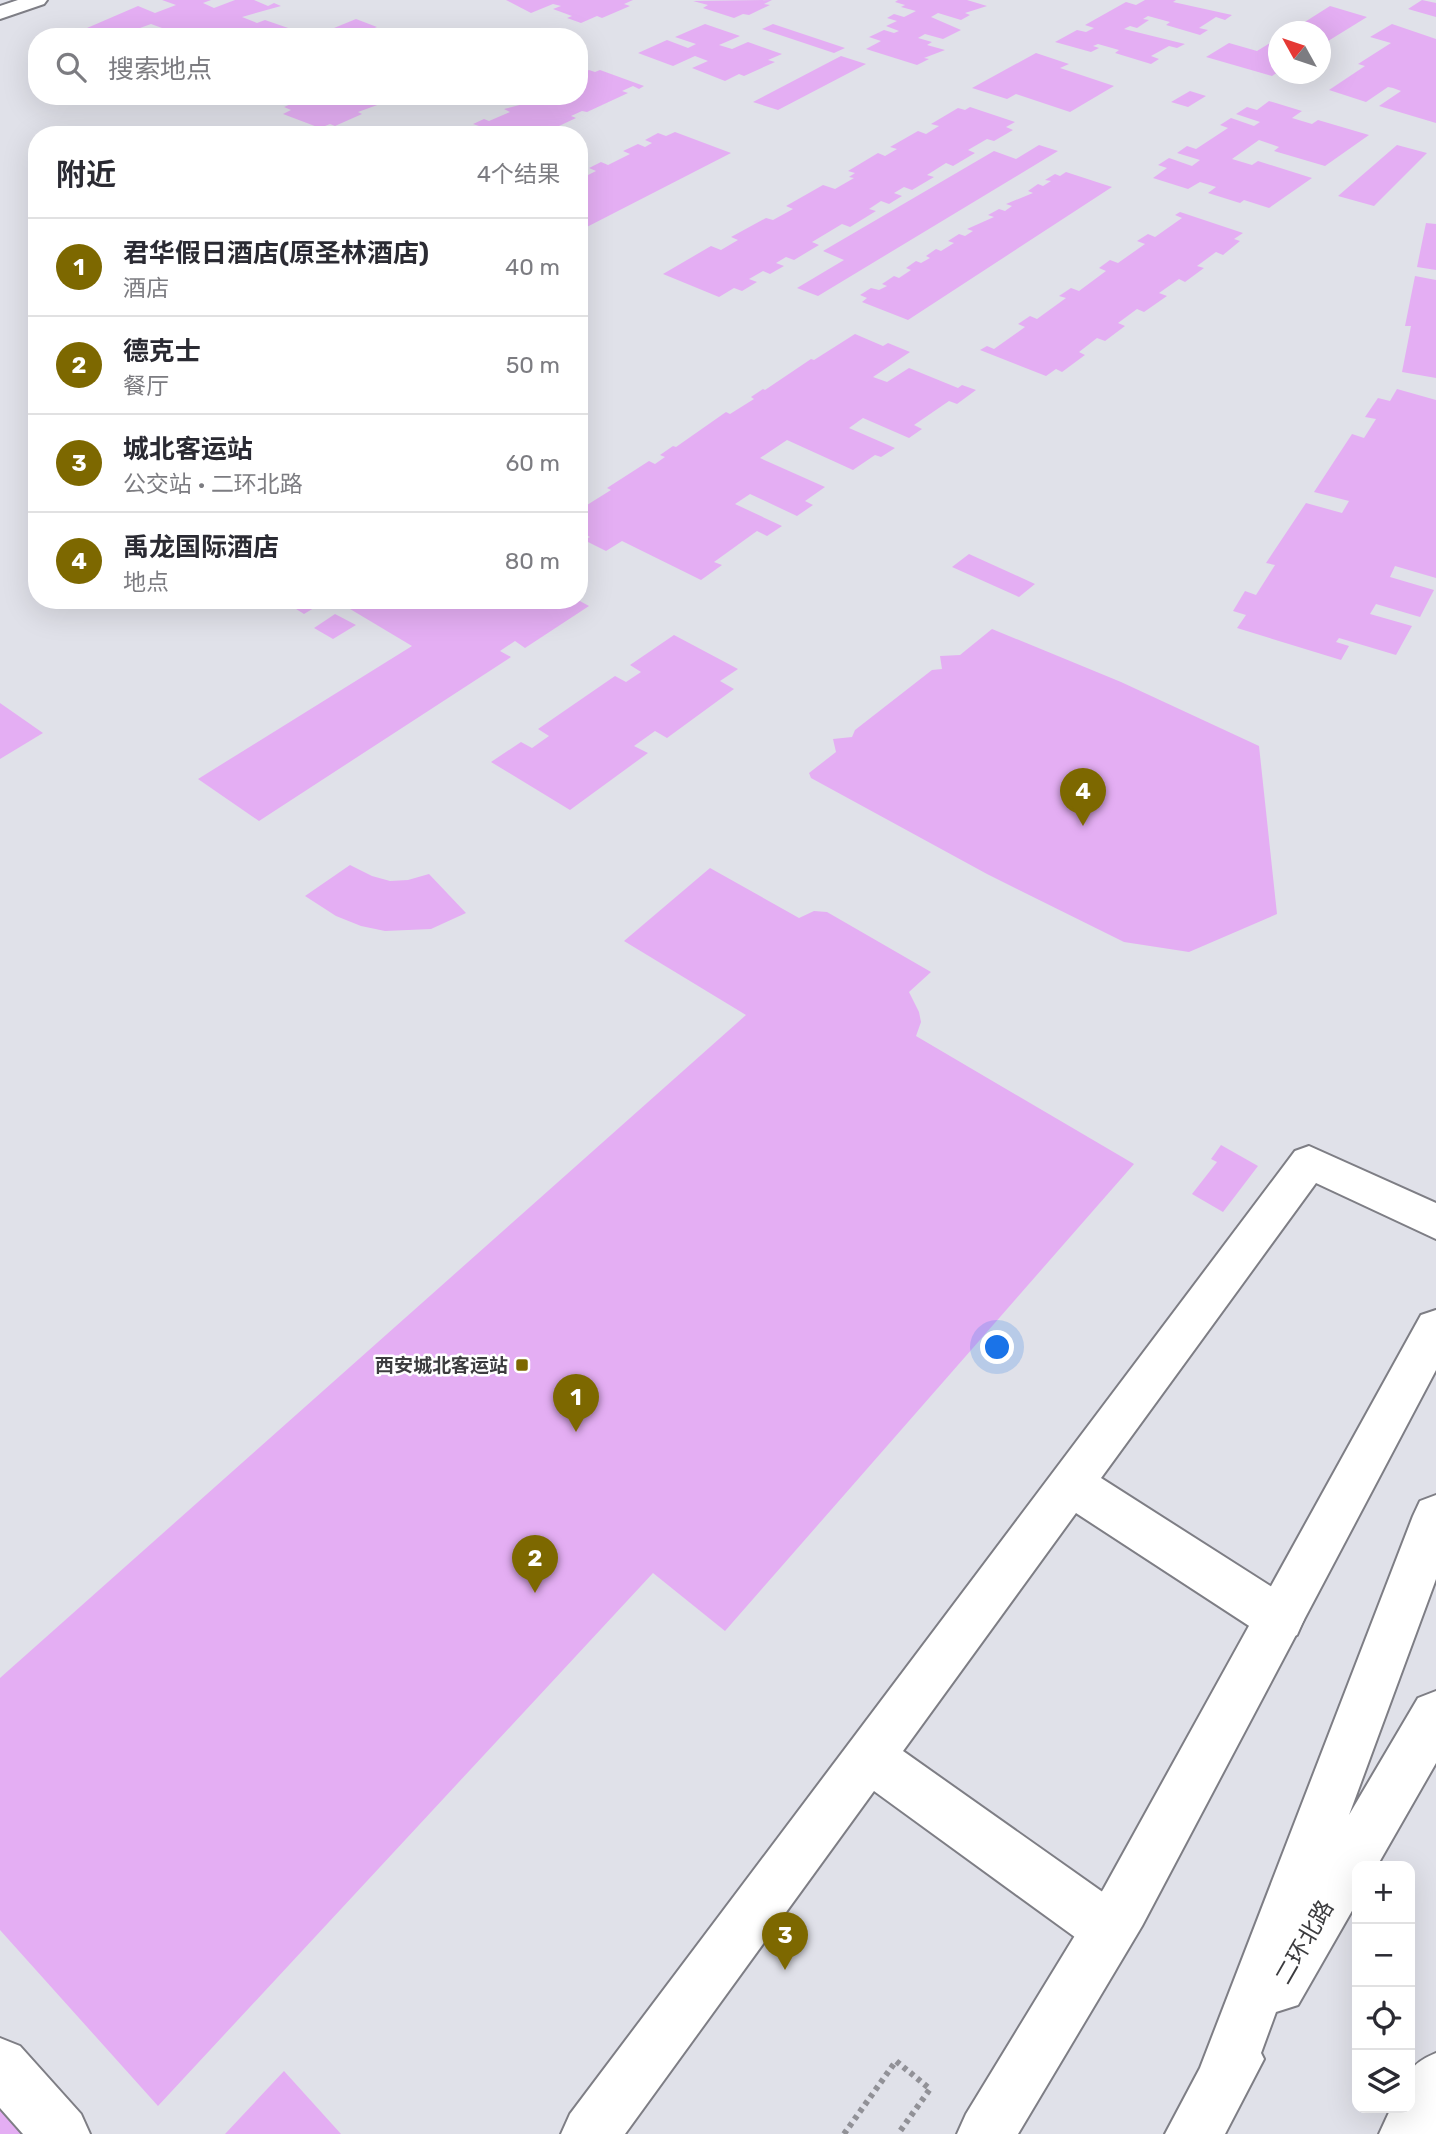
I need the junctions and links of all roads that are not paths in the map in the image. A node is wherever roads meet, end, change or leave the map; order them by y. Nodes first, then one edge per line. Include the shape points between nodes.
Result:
1 (37, 0) edge
2 (5, 7) edge
3 (1436, 1222) edge
4 (1436, 1328) edge
5 (1070, 1484) junction
6 (1436, 1516) edge
7 (1280, 1619) junction
8 (1436, 1715) edge
9 (869, 1757) junction
10 (1110, 1929) junction
11 (0, 2066) edge
12 (1223, 2081) junction
13 (1436, 2081) edge
14 (61, 2134) edge
15 (590, 2134) edge
16 (986, 2134) edge
17 (1194, 2134) edge
18 (1408, 2134) edge

1 - 2 main road
3 - 5 main road via 1309,1162
4 - 7 main road
5 - 7 main road
5 - 9 main road
6 - 12 main road
7 - 10 main road
8 - 12 main road, 二环北路
9 - 10 main road
9 - 15 main road
10 - 16 main road
11 - 14 main road
12 - 17 main road, 二环北路
13 - 18 main road

